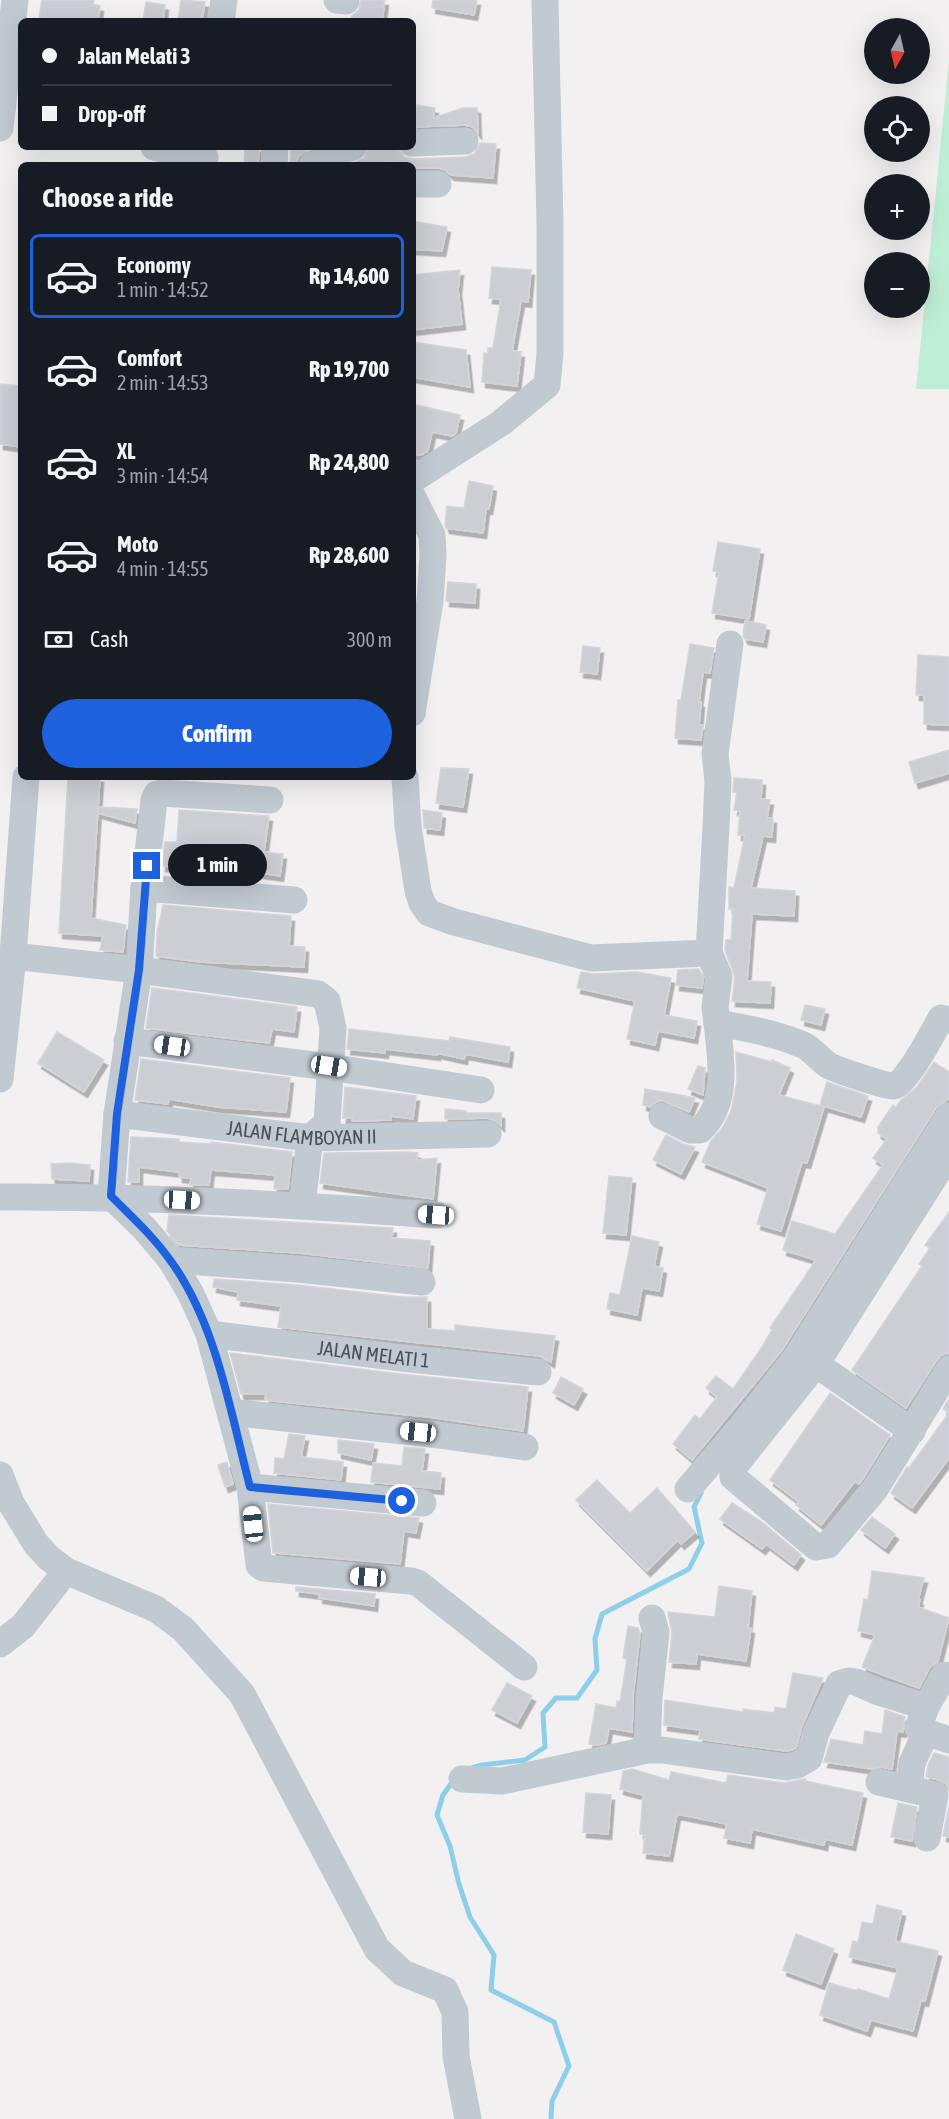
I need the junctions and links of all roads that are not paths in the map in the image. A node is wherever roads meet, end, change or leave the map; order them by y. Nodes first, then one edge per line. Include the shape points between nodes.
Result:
1 (15, 0) edge
2 (224, 0) edge
3 (337, 0) edge
4 (545, 0) edge
5 (346, 1) edge
6 (221, 18) edge
7 (8, 120) edge
8 (465, 141) dead end
9 (416, 143) edge
10 (169, 150) edge
11 (343, 150) edge
12 (205, 157) edge
13 (317, 162) edge
14 (416, 477) edge
15 (416, 504) edge
16 (730, 644) dead end
17 (416, 688) edge
18 (25, 780) edge
19 (405, 780) edge
20 (270, 800) dead end
21 (11, 842) edge
22 (144, 888) junction
23 (294, 900) dead end
24 (709, 953) junction
25 (13, 956) junction
26 (139, 970) junction
27 (949, 1020) edge
28 (717, 1023) junction
29 (127, 1041) junction
30 (329, 1066) junction
31 (0, 1079) edge
32 (481, 1090) dead end
33 (117, 1114) junction
34 (662, 1116) dead end
35 (949, 1116) edge
36 (488, 1134) dead end
37 (310, 1138) junction
38 (949, 1154) edge
39 (111, 1196) junction
40 (0, 1197) edge
41 (302, 1205) junction
42 (436, 1215) dead end
43 (171, 1260) junction
44 (422, 1282) dead end
45 (209, 1334) junction
46 (816, 1364) junction
47 (949, 1369) edge
48 (538, 1372) dead end
49 (230, 1412) junction
50 (912, 1431) junction
51 (525, 1447) dead end
52 (0, 1475) edge
53 (250, 1487) junction
54 (688, 1489) dead end
55 (423, 1503) dead end
56 (66, 1571) junction
57 (652, 1618) dead end
58 (0, 1644) edge
59 (524, 1667) dead end
60 (949, 1678) edge
61 (934, 1726) edge
62 (647, 1750) junction
63 (462, 1779) dead end
64 (879, 1782) dead end
65 (909, 1789) junction
66 (927, 1838) dead end
67 (468, 2119) edge

1 - 7 street
2 - 6 street
3 - 5 street
4 - 14 street via 550,225 547,385 501,423
8 - 9 street
10 - 12 street
11 - 13 street
15 - 17 street via 432,534 434,555
16 - 24 street via 715,754 717,827
18 - 21 street
19 - 24 street via 418,891 429,913 591,958
20 - 22 street via 157,794
21 - 25 street
22 - 23 street
22 - 26 street
24 - 28 street via 719,976
25 - 26 street
25 - 31 street
26 - 29 street
26 - 30 street via 318,994 327,1000 333,1028
27 - 28 street via 941,1018 916,1061 894,1086 830,1066 805,1046 761,1031
28 - 34 street via 722,1073 707,1125 690,1130
29 - 30 street
29 - 33 street
30 - 32 street
30 - 37 street via 327,1123
33 - 37 street, JALAN FLAMBOYAN II
33 - 39 street
35 - 54 street via 795,1359
36 - 37 street, JALAN FLAMBOYAN II
37 - 41 street
38 - 46 street
39 - 40 street
39 - 41 street
39 - 43 street
41 - 42 street
43 - 44 street
43 - 45 street
45 - 48 street, JALAN MELATI 1
45 - 49 street
46 - 50 street
46 - 50 street via 732,1473 816,1547 828,1545 875,1489
47 - 50 street
49 - 51 street
49 - 53 street
52 - 56 street via 11,1503 36,1544
53 - 55 street
53 - 59 street via 257,1560 263,1568 418,1583
56 - 58 street via 23,1626
56 - 67 street via 156,1609 183,1629 242,1694 377,1949 403,1973 445,1990 455,2012 456,2056
57 - 62 street via 656,1632
60 - 61 street via 944,1675
61 - 62 street via 879,1692 856,1682 843,1682 831,1697 808,1758 797,1765 786,1767
61 - 65 street via 912,1763
62 - 63 street via 502,1781
64 - 65 street
65 - 66 street via 935,1795

